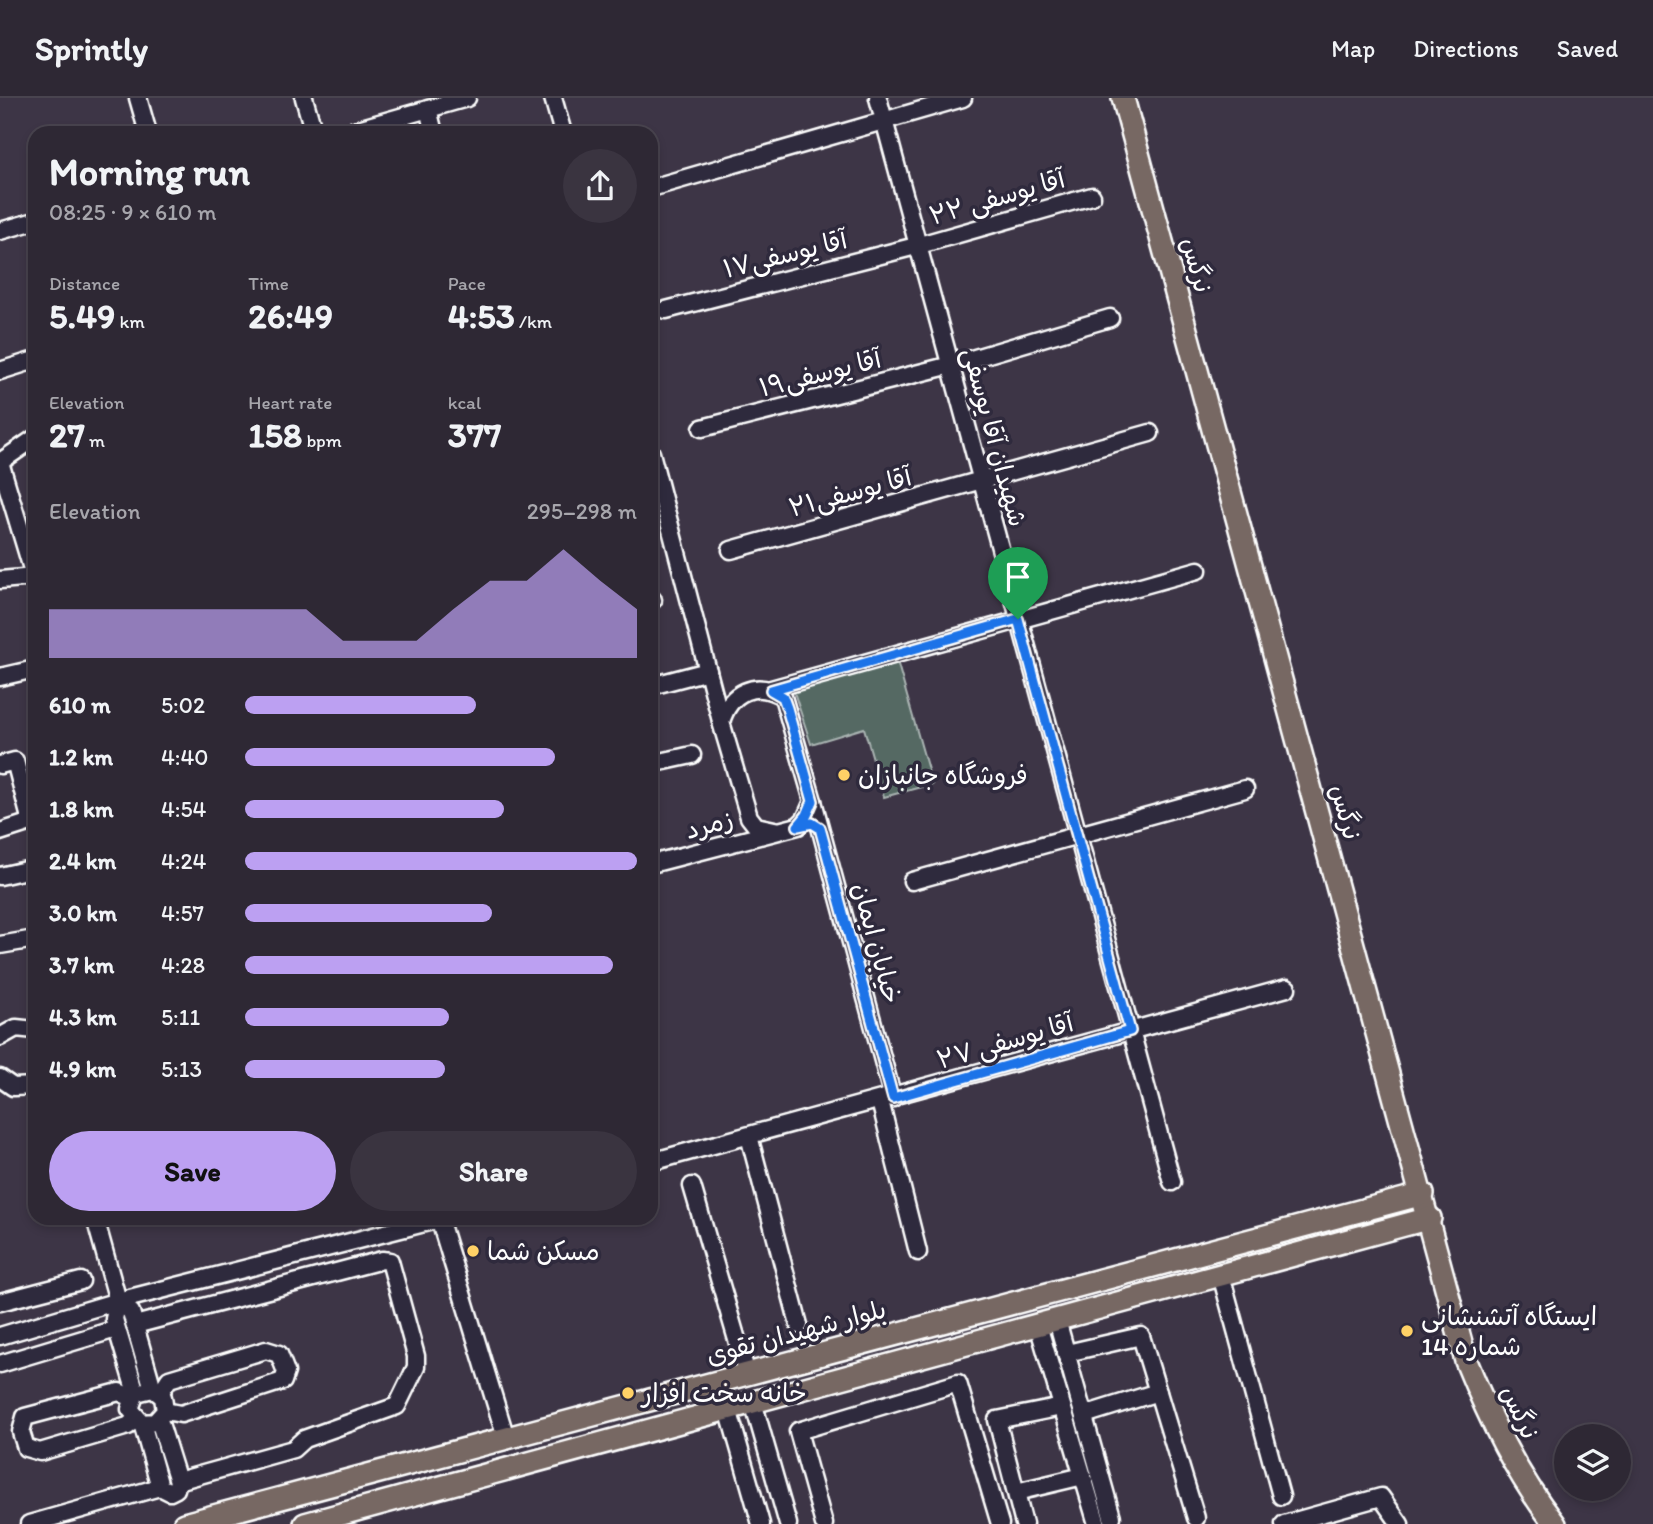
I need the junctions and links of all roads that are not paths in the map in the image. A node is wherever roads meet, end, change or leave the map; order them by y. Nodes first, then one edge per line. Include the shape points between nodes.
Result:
1 (138, 98) edge
2 (304, 98) edge
3 (467, 98) edge
4 (553, 98) edge
5 (878, 98) edge
6 (963, 98) edge
7 (1123, 98) edge
8 (428, 109) junction
9 (885, 121) junction
10 (146, 126) edge
11 (312, 126) edge
12 (368, 126) edge
13 (432, 126) edge
14 (561, 126) edge
15 (658, 186) edge
16 (1092, 196) dead end
17 (28, 223) edge
18 (0, 230) edge
19 (916, 246) junction
20 (666, 310) dead end
21 (1110, 318) dead end
22 (28, 362) edge
23 (951, 365) junction
24 (0, 370) edge
25 (702, 428) dead end
26 (1150, 433) dead end
27 (28, 443) edge
28 (981, 482) junction
29 (658, 506) edge
30 (28, 541) edge
31 (732, 550) dead end
32 (1198, 570) dead end
33 (28, 578) edge
34 (0, 580) edge
35 (1018, 619) junction
36 (28, 670) edge
37 (708, 671) junction
38 (0, 677) edge
39 (658, 684) edge
40 (771, 690) junction
41 (721, 722) junction
42 (692, 755) dead end
43 (658, 762) edge
44 (0, 765) edge
45 (1245, 789) dead end
46 (813, 801) junction
47 (28, 811) edge
48 (749, 817) junction
49 (28, 823) edge
50 (798, 826) junction
51 (820, 828) junction
52 (779, 831) junction
53 (0, 832) edge
54 (1077, 834) junction
55 (722, 847) junction
56 (658, 862) edge
57 (28, 870) edge
58 (0, 876) edge
59 (912, 881) dead end
60 (28, 940) edge
61 (0, 945) edge
62 (1287, 988) dead end
63 (28, 1029) edge
64 (1130, 1031) junction
65 (0, 1037) edge
66 (0, 1078) edge
67 (28, 1087) edge
68 (28, 1087) edge
69 (0, 1097) edge
70 (887, 1099) junction
71 (749, 1136) junction
72 (658, 1161) edge
73 (1172, 1182) dead end
74 (692, 1186) dead end
75 (1423, 1194) junction
76 (1430, 1218) junction
77 (97, 1225) edge
78 (414, 1225) edge
79 (443, 1225) edge
80 (918, 1252) dead end
81 (1221, 1275) junction
82 (81, 1281) dead end
83 (118, 1301) junction
84 (0, 1302) edge
85 (1047, 1322) junction
86 (135, 1325) junction
87 (799, 1325) dead end
88 (116, 1329) junction
89 (0, 1336) edge
90 (1067, 1353) junction
91 (0, 1364) edge
92 (747, 1374) junction
93 (157, 1391) junction
94 (1158, 1392) junction
95 (134, 1396) junction
96 (753, 1402) junction
97 (1062, 1407) junction
98 (728, 1409) junction
99 (162, 1415) junction
100 (1084, 1415) junction
101 (139, 1421) junction
102 (506, 1438) junction
103 (514, 1467) junction
104 (1083, 1476) junction
105 (178, 1481) junction
106 (160, 1487) junction
107 (1016, 1492) junction
108 (1281, 1496) dead end
109 (1112, 1517) dead end
110 (1196, 1518) dead end
111 (29, 1524) edge
112 (184, 1524) edge
113 (305, 1524) edge
114 (761, 1524) edge
115 (788, 1524) edge
116 (824, 1524) edge
117 (1000, 1524) edge
118 (1024, 1524) edge
119 (1097, 1524) edge
120 (1283, 1524) edge
121 (1400, 1524) edge
122 (1555, 1524) edge

1 - 10 street
2 - 11 street
3 - 8 street
4 - 14 street
5 - 9 street, شهیدان آقا یوسفی
6 - 9 street
7 - 75 main road, نرگس
8 - 12 street
8 - 13 street
9 - 15 street
9 - 19 street, شهیدان آقا یوسفی
16 - 19 street, آقا یوسفی ۲۲
17 - 18 street
19 - 20 street, آقا یوسفی۱۷
19 - 23 street, شهیدان آقا یوسفی
21 - 23 street, آقا یوسفی۱۹
22 - 24 street
23 - 25 street, آقا یوسفی۱۹
23 - 28 street, شهیدان آقا یوسفی
26 - 28 street, آقا یوسفی۲۱
27 - 30 street via 0,462
28 - 31 street, آقا یوسفی۲۱
28 - 35 street, شهیدان آقا یوسفی
29 - 37 street
32 - 35 street
33 - 34 street
35 - 40 street
35 - 54 street, شهیدان آقا یوسفی
36 - 38 street
37 - 39 street
37 - 41 street
40 - 41 street via 746,690 734,696
40 - 46 street, خیابان ایمان via 783,697
41 - 48 street
42 - 43 street
44 - 47 street via 15,761
45 - 54 street
46 - 50 street
46 - 51 street, خیابان ایمان
48 - 52 street via 756,826
48 - 55 street via 743,832
49 - 53 street
50 - 51 street, زمرد via 812,823
50 - 52 street, زمرد
51 - 70 street, خیابان ایمان
52 - 55 street, زمرد
54 - 59 street
54 - 64 street, شهیدان آقا یوسفی
55 - 56 street, زمرد
57 - 58 street
60 - 61 street
62 - 64 street, آقا یوسفی ۲۷
63 - 65 street via 16,1028
64 - 70 street, آقا یوسفی ۲۷
64 - 73 street, شهیدان آقا یوسفی
66 - 67 street via 13,1087
68 - 69 street
70 - 71 street, آقا یوسفی ۲۷
70 - 80 street, خیابان ایمان
71 - 72 street, آقا یوسفی ۲۷
71 - 87 street
74 - 92 street
75 - 76 main road, نرگس
75 - 92 main road, بلوار شهیدان تقوی
76 - 81 main road
76 - 122 main road, نرگس via 1466,1361 1521,1476
77 - 83 street
78 - 83 street
79 - 102 street
81 - 85 main road
81 - 108 street
82 - 84 street
83 - 86 street via 131,1312
83 - 88 street
83 - 89 street
85 - 90 street
85 - 96 main road
85 - 97 street
86 - 93 street
86 - 105 street via 382,1259 390,1261 416,1356 416,1367 397,1406 304,1439 293,1449
88 - 91 street
88 - 95 street
90 - 94 street via 1141,1336
90 - 100 street
92 - 102 main road, بلوار شهیدان تقوی
93 - 95 street
93 - 99 street via 165,1401
93 - 99 street via 169,1379 266,1350 279,1354 286,1371 283,1381 181,1414
94 - 100 street
94 - 110 street
95 - 101 street via 130,1409
95 - 101 street via 118,1392 25,1417 21,1432 26,1448 40,1452
96 - 98 main road
96 - 115 street
97 - 104 street
97 - 107 street via 997,1420
98 - 103 main road
98 - 114 street
99 - 101 street
99 - 105 street
100 - 109 street
101 - 106 street
102 - 103 main road
102 - 112 main road, بلوار شهیدان تقوی
103 - 113 main road
104 - 107 street
104 - 119 street
105 - 106 street via 170,1492
106 - 111 street
107 - 118 street
116 - 117 street via 798,1431 958,1383
120 - 121 street via 1381,1497

